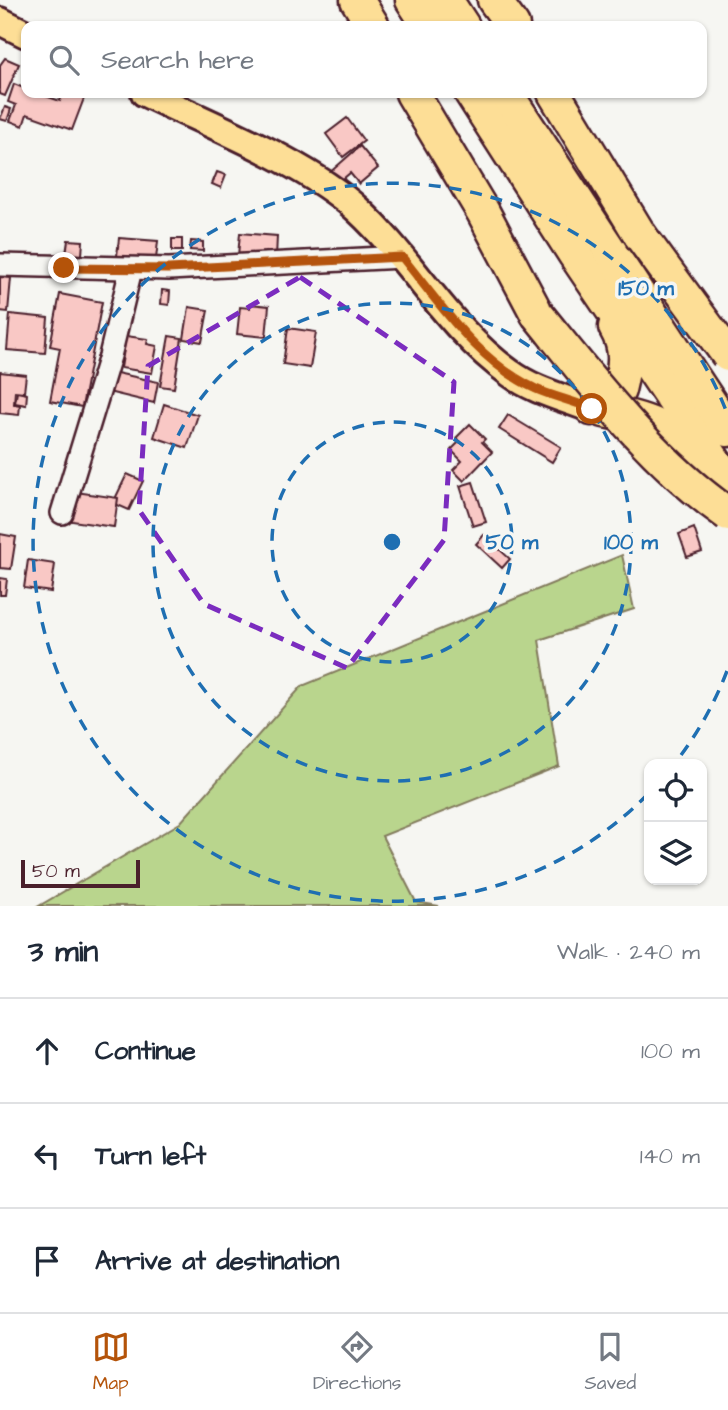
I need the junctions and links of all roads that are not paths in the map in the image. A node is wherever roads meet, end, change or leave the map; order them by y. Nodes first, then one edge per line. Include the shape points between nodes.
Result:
1 (357, 0) edge
2 (412, 0) edge
3 (446, 0) edge
4 (494, 0) edge
5 (0, 21) edge
6 (370, 21) edge
7 (426, 21) edge
8 (460, 21) edge
9 (509, 21) edge
10 (21, 32) edge
11 (155, 98) edge
12 (415, 98) edge
13 (474, 98) edge
14 (509, 98) edge
15 (557, 98) edge
16 (575, 256) junction
17 (402, 257) junction
18 (0, 265) edge
19 (131, 268) junction
20 (659, 328) junction
21 (728, 348) edge
22 (728, 355) edge
23 (592, 409) junction
24 (728, 430) edge
25 (728, 481) edge
26 (728, 503) edge
27 (62, 513) dead end
28 (728, 514) edge

1 - 6 highway
2 - 7 highway
3 - 8 highway
4 - 9 highway
5 - 10 main road
11 - 17 main road via 321,180 358,210
12 - 28 highway, bridge via 537,314 671,467
13 - 16 highway
14 - 20 highway
15 - 22 highway, bridge via 640,235
16 - 23 highway via 623,340 626,363 619,390
16 - 25 highway
17 - 19 street
17 - 23 main road via 465,336 510,374
18 - 19 street
19 - 27 street via 110,356
20 - 21 highway
20 - 24 highway
23 - 26 highway via 649,420 679,438

